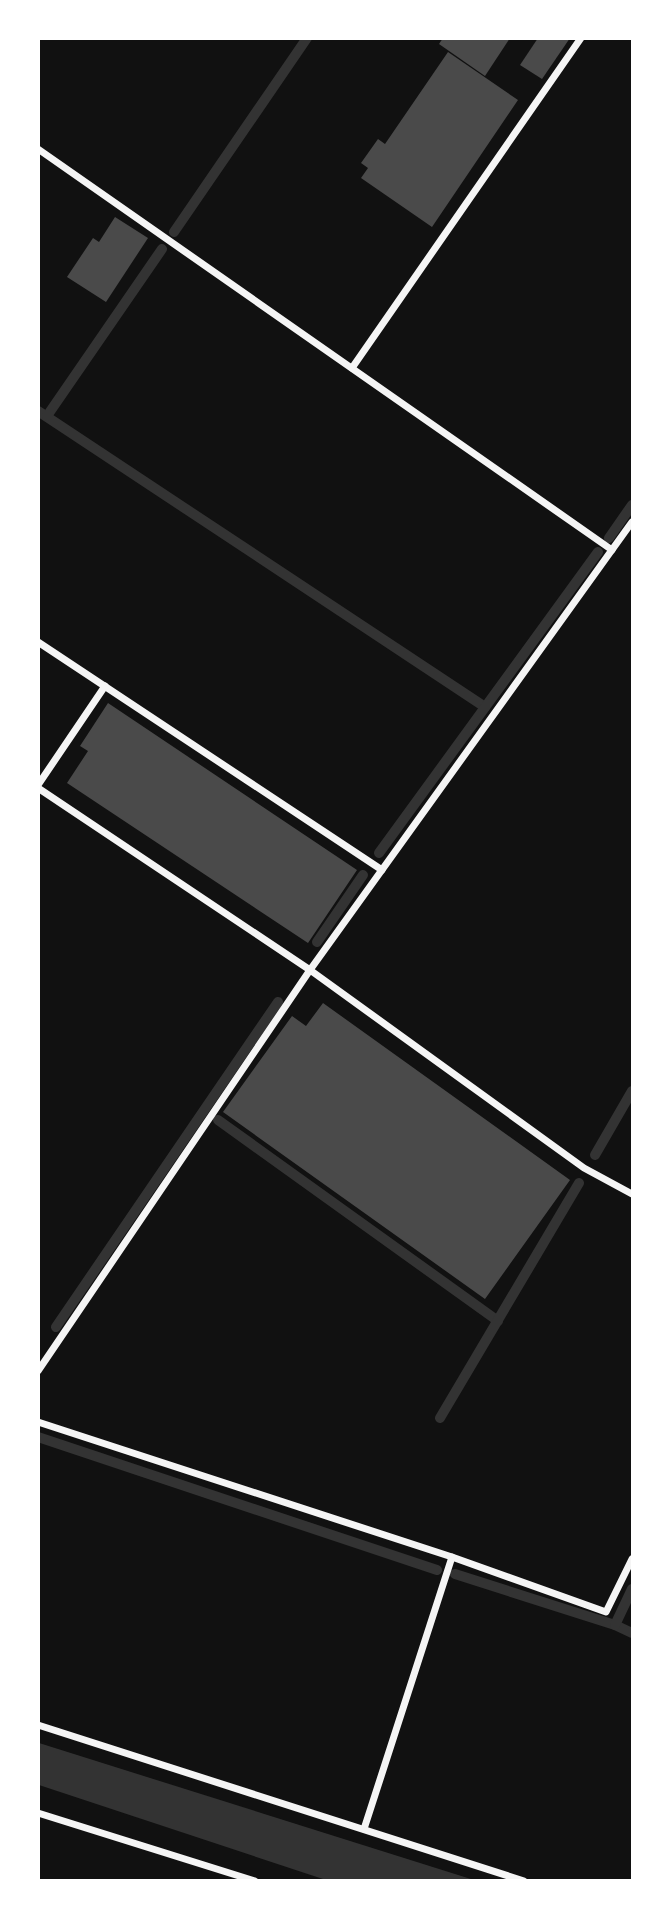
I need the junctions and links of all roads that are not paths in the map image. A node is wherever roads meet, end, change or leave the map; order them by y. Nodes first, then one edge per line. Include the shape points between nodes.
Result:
1 (581, 38) edge
2 (38, 149) edge
3 (352, 368) junction
4 (632, 522) edge
5 (612, 550) junction
6 (38, 642) edge
7 (105, 686) junction
8 (38, 787) edge
9 (382, 870) junction
10 (310, 970) junction
11 (632, 1194) edge
12 (38, 1371) edge
13 (38, 1422) edge
14 (452, 1557) junction
15 (632, 1559) edge
16 (38, 1725) edge
17 (38, 1813) edge
18 (364, 1829) junction
19 (255, 1881) edge
20 (524, 1881) edge

1 - 3 street
2 - 3 street
3 - 5 street
4 - 5 street
5 - 9 street
6 - 7 street
7 - 8 street
7 - 9 street
8 - 10 street
9 - 10 street
10 - 11 street via 584,1168
10 - 12 street
13 - 14 street
14 - 15 street via 606,1612
14 - 18 street
16 - 18 street
17 - 19 street
18 - 20 street

